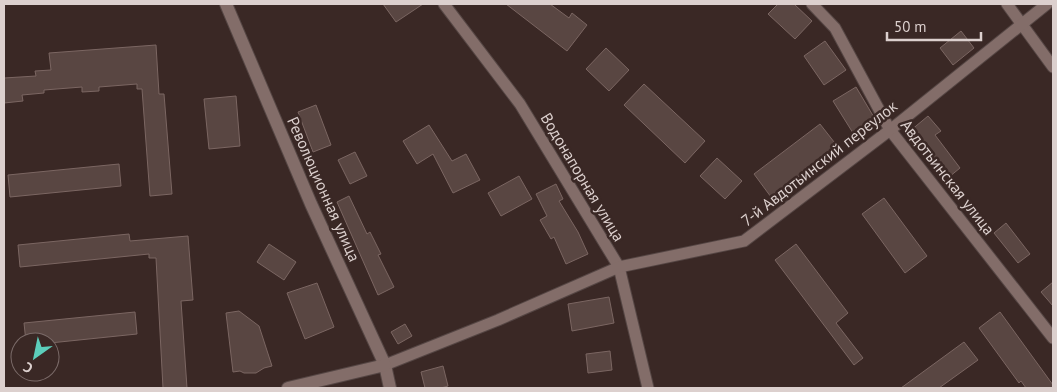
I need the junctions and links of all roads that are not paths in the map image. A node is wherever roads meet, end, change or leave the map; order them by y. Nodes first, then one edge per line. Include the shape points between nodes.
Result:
1 (226, 4) edge
2 (444, 4) edge
3 (812, 4) edge
4 (1007, 4) edge
5 (1047, 4) edge
6 (1020, 24) junction
7 (1053, 67) edge
8 (890, 130) junction
9 (619, 267) junction
10 (1053, 338) edge
11 (385, 365) junction
12 (288, 388) edge
13 (390, 388) edge
14 (648, 388) edge

1 - 11 main road, Революционная улица via 311,204
2 - 9 street, Водонапорная улица via 520,104
3 - 8 street, Авдотьинская улица via 835,28
4 - 6 street
5 - 6 street, 7-й Авдотьинский переулок
6 - 7 street
6 - 8 street, 7-й Авдотьинский переулок
8 - 9 street, 7-й Авдотьинский переулок via 744,241
8 - 10 street, Авдотьинская улица
9 - 11 street, 7-й Авдотьинский переулок
9 - 14 street, Водонапорная улица
11 - 12 main road
11 - 13 main road, Революционная улица

